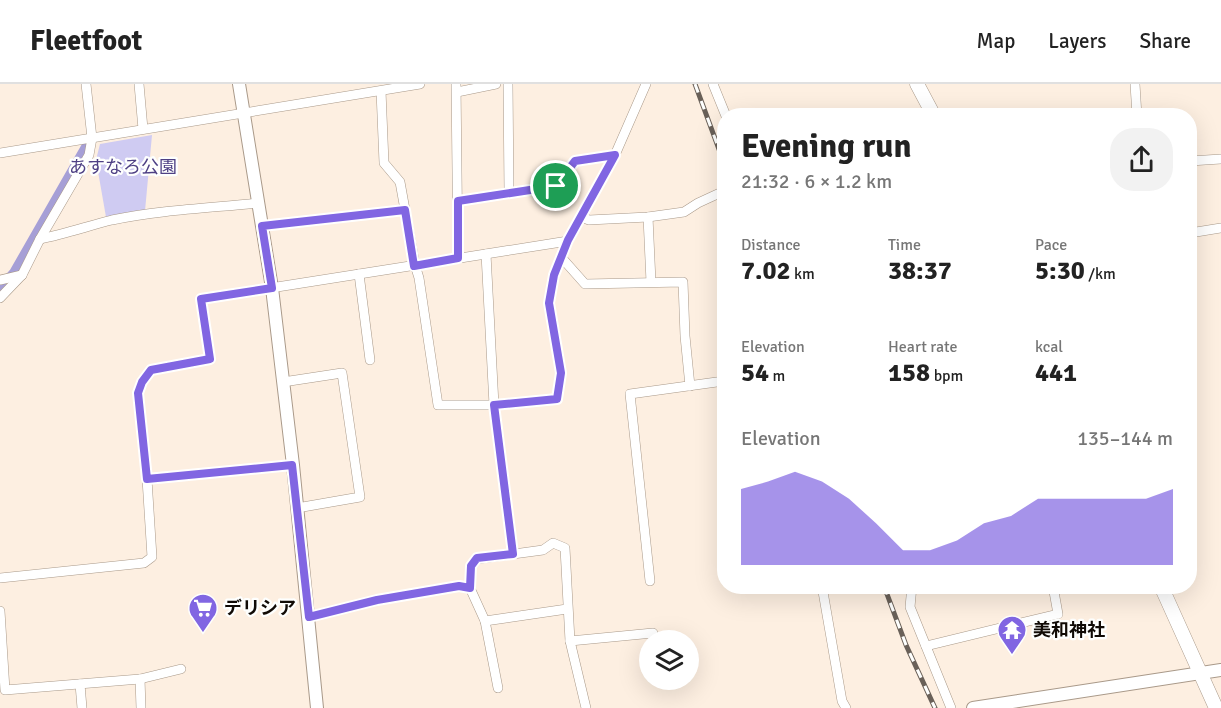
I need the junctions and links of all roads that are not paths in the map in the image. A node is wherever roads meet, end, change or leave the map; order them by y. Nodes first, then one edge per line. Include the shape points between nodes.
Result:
1 (86, 84) edge
2 (139, 84) edge
3 (239, 84) edge
4 (420, 84) edge
5 (496, 84) edge
6 (508, 84) edge
7 (646, 84) edge
8 (713, 84) edge
9 (917, 84) edge
10 (1135, 84) edge
11 (406, 85) edge
12 (456, 88) edge
13 (357, 89) edge
14 (381, 92) junction
15 (723, 108) edge
16 (930, 108) edge
17 (1136, 108) edge
18 (243, 113) junction
19 (143, 129) junction
20 (92, 138) junction
21 (0, 153) edge
22 (615, 155) junction
23 (1221, 159) edge
24 (1197, 161) edge
25 (509, 192) junction
26 (717, 194) edge
27 (458, 201) junction
28 (258, 204) junction
29 (405, 210) junction
30 (581, 217) junction
31 (648, 217) junction
32 (262, 226) junction
33 (1221, 228) edge
34 (1197, 232) edge
35 (40, 239) junction
36 (568, 240) junction
37 (486, 254) junction
38 (561, 257) junction
39 (458, 258) junction
40 (414, 266) junction
41 (359, 274) junction
42 (11, 277) edge
43 (651, 282) junction
44 (272, 288) junction
45 (0, 298) edge
46 (370, 360) dead end
47 (284, 382) junction
48 (717, 382) edge
49 (690, 386) junction
50 (494, 405) junction
51 (292, 465) junction
52 (147, 479) junction
53 (297, 508) junction
54 (513, 554) junction
55 (0, 578) edge
56 (650, 581) dead end
57 (470, 588) junction
58 (823, 594) edge
59 (911, 594) edge
60 (1054, 594) edge
61 (1164, 594) edge
62 (567, 609) junction
63 (0, 611) edge
64 (309, 617) junction
65 (485, 621) junction
66 (639, 634) edge
67 (570, 641) junction
68 (926, 646) junction
69 (181, 669) dead end
70 (1221, 670) edge
71 (1199, 673) junction
72 (140, 679) junction
73 (80, 684) junction
74 (498, 688) dead end
75 (1039, 703) edge
76 (82, 708) edge
77 (141, 708) edge
78 (317, 708) edge
79 (586, 708) edge
80 (846, 708) edge
81 (951, 708) edge
82 (973, 708) edge
83 (1216, 708) edge

1 - 20 street
2 - 19 street
3 - 18 street
4 - 11 street
5 - 12 street
6 - 25 street
7 - 22 street
8 - 15 street
9 - 16 main road
10 - 17 street
11 - 14 street
12 - 27 street
13 - 14 street
13 - 18 street
14 - 29 street via 384,163 400,182
18 - 19 street
18 - 28 street
19 - 20 street
20 - 21 street
20 - 35 street via 89,154
22 - 25 street via 575,161 556,186
22 - 30 street
23 - 24 street
25 - 27 street
26 - 31 street via 684,212
27 - 39 street
28 - 32 street
28 - 35 street via 165,212
29 - 32 street
29 - 40 street
30 - 31 street
30 - 36 street
31 - 43 street
32 - 44 street
33 - 34 street
35 - 42 street
36 - 37 street
36 - 38 street
37 - 39 street
37 - 50 street
38 - 43 street via 585,284
38 - 50 street via 549,303 561,373 557,399
39 - 40 street
40 - 41 street
40 - 50 street via 438,405
41 - 44 street
41 - 46 street
42 - 45 street
43 - 49 street via 684,282
44 - 47 street
44 - 52 street via 201,299 210,359 151,370 142,382 138,393
47 - 51 street
47 - 53 street via 342,373 360,497
48 - 49 street
49 - 56 street via 630,394
50 - 54 street
51 - 52 street
51 - 53 street
52 - 55 street via 152,557 144,564
53 - 64 street
54 - 57 street via 477,558 471,566
54 - 62 street via 543,550 553,543 565,548
57 - 64 street via 459,586 377,600
57 - 65 street
58 - 80 street
59 - 68 street via 910,608
60 - 68 street via 1058,614
61 - 71 main road
62 - 65 street
62 - 67 street
63 - 73 street via 5,690
64 - 78 street
65 - 74 street
66 - 67 street
67 - 79 street
68 - 81 street
69 - 72 street
70 - 71 street
71 - 75 street
71 - 83 main road
72 - 73 street
72 - 77 street
73 - 76 street
75 - 82 street

